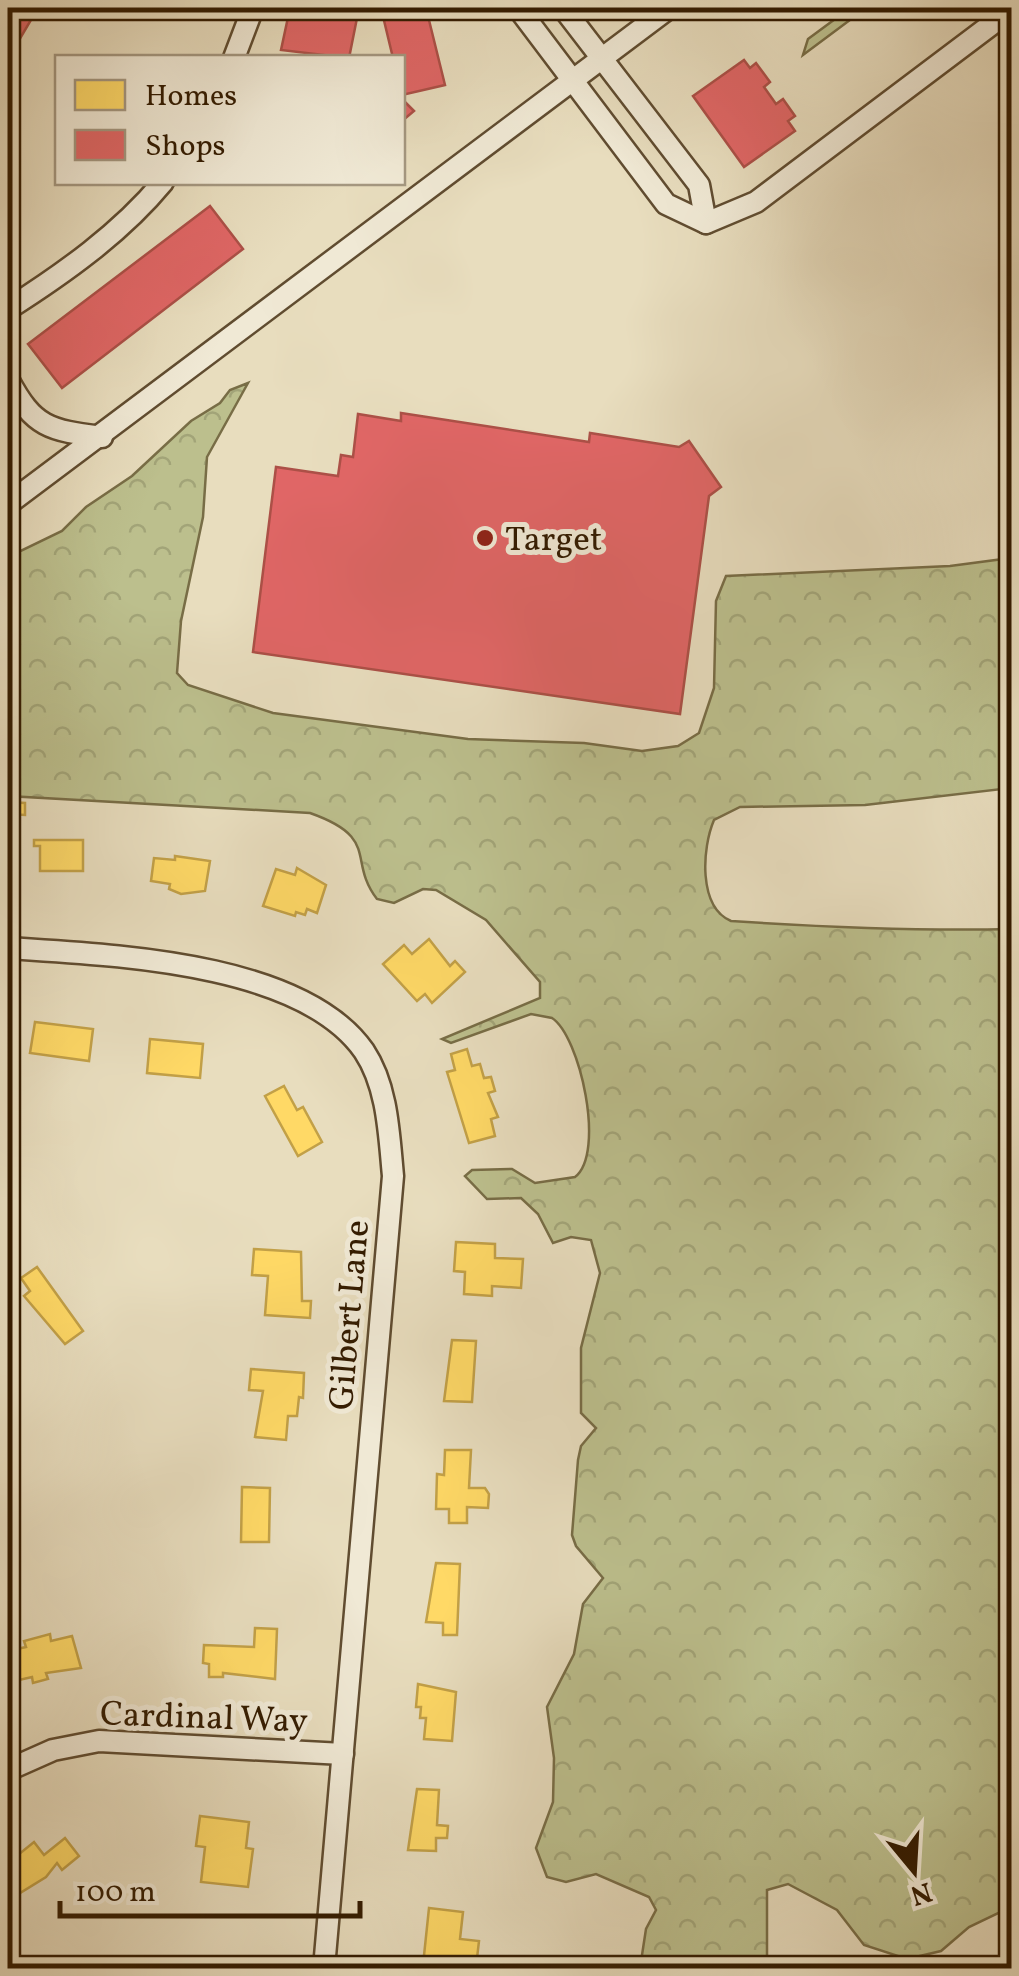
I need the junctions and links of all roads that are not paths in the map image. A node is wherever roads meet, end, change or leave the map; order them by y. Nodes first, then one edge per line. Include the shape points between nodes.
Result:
1 (253, 8) edge
2 (518, 8) edge
3 (563, 8) edge
4 (669, 8) edge
5 (1012, 9) edge
6 (235, 55) edge
7 (602, 60) junction
8 (574, 82) junction
9 (160, 185) edge
10 (706, 223) junction
11 (8, 309) edge
12 (8, 379) edge
13 (102, 437) junction
14 (8, 504) edge
15 (8, 948) edge
16 (342, 1754) junction
17 (8, 1770) edge
18 (324, 1968) edge

1 - 6 street
2 - 8 street
3 - 7 street
4 - 7 street
5 - 10 street via 756,202
7 - 8 street
7 - 10 street via 698,185
8 - 10 street via 666,204
8 - 13 street
9 - 11 street via 133,216
12 - 13 street via 40,423
13 - 14 street
15 - 16 street, Gilbert Lane via 113,956 269,983 318,1008 364,1051 387,1109 392,1176
16 - 17 street, Cardinal Way via 99,1741 53,1750
16 - 18 street, Gilbert Lane

